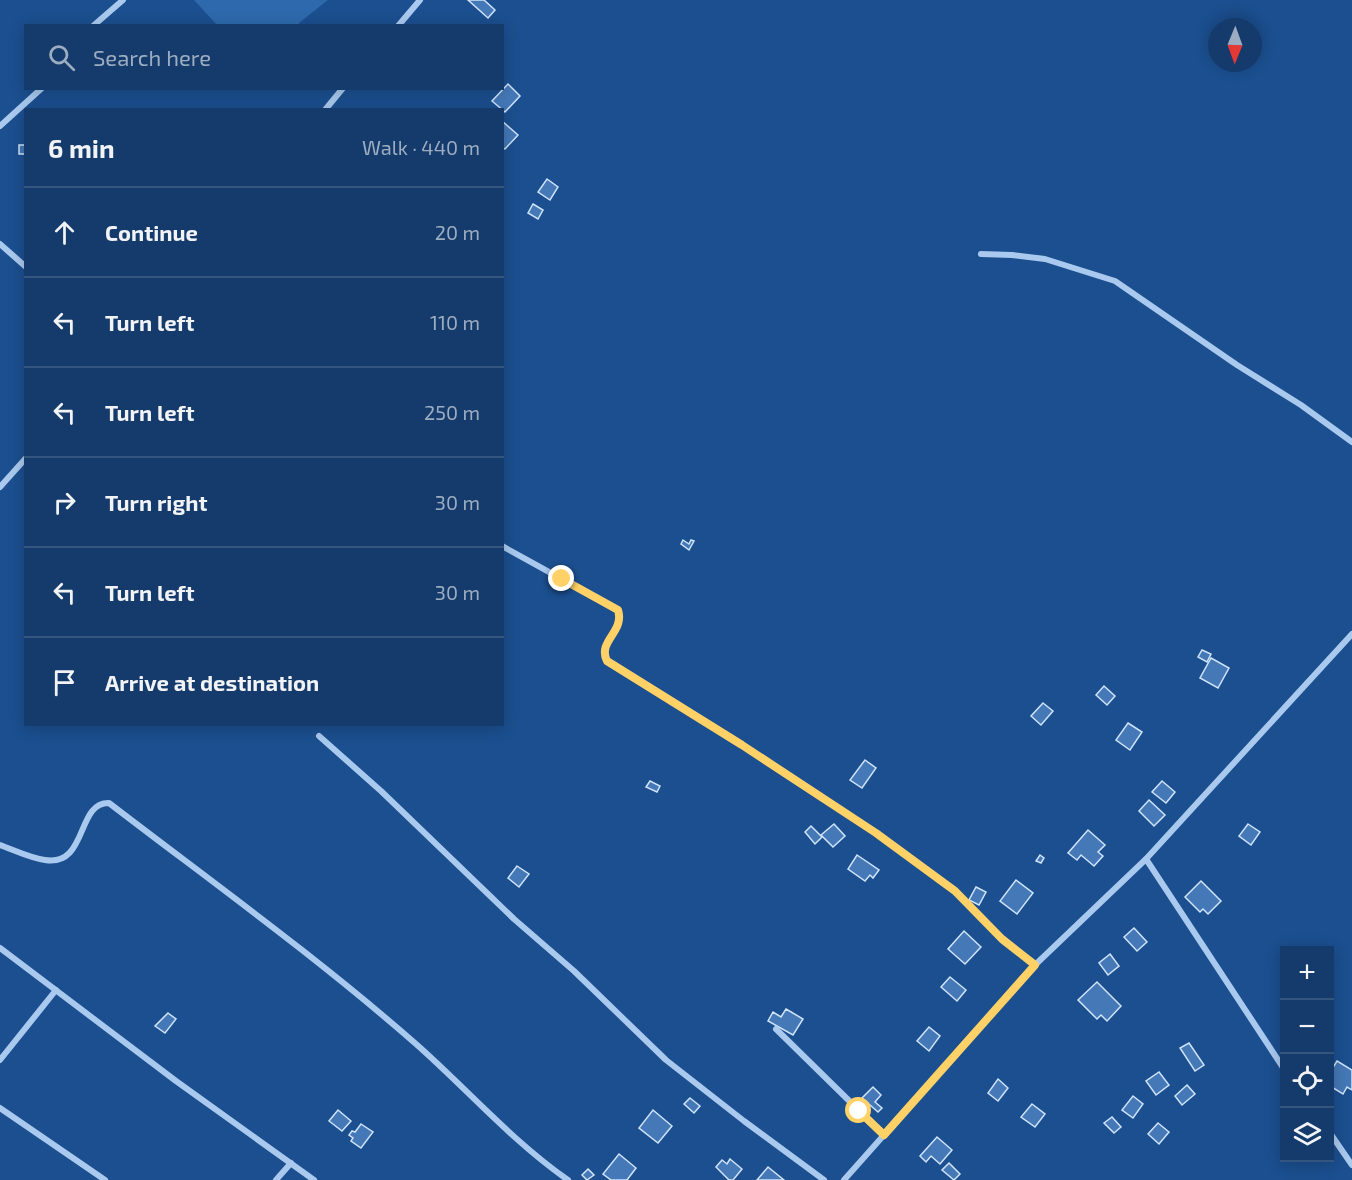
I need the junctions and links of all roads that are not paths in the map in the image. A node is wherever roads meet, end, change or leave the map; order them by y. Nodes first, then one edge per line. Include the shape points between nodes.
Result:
1 (123, 0) edge
2 (420, 0) edge
3 (95, 24) edge
4 (400, 24) edge
5 (40, 90) edge
6 (341, 90) edge
7 (327, 108) edge
8 (0, 126) edge
9 (0, 244) edge
10 (981, 254) dead end
11 (24, 265) edge
12 (1352, 442) edge
13 (24, 460) edge
14 (0, 488) edge
15 (504, 547) edge
16 (1352, 634) edge
17 (319, 736) dead end
18 (0, 845) edge
19 (1146, 859) junction
20 (0, 948) edge
21 (1035, 965) junction
22 (56, 990) junction
23 (776, 1029) dead end
24 (0, 1060) edge
25 (1280, 1063) edge
26 (0, 1108) edge
27 (884, 1135) junction
28 (1334, 1140) edge
29 (291, 1162) junction
30 (1352, 1165) edge
31 (105, 1180) edge
32 (276, 1180) edge
33 (314, 1180) edge
34 (568, 1180) edge
35 (824, 1180) edge
36 (844, 1180) edge

1 - 3 street
2 - 4 street
5 - 8 street
6 - 7 street
9 - 11 street
10 - 12 street via 1045,259 1115,281
13 - 14 street
15 - 21 street via 618,610 619,624 605,647 607,661 876,833 955,891 1002,939
16 - 19 street
17 - 35 street via 666,1060
18 - 34 street via 45,860 59,860 71,853 92,811 109,803 344,984 416,1044 520,1144
19 - 21 street
19 - 25 street
20 - 22 street
21 - 27 street
22 - 24 street
22 - 29 street
23 - 27 street
26 - 31 street
27 - 36 street
28 - 30 street
29 - 32 street
29 - 33 street

